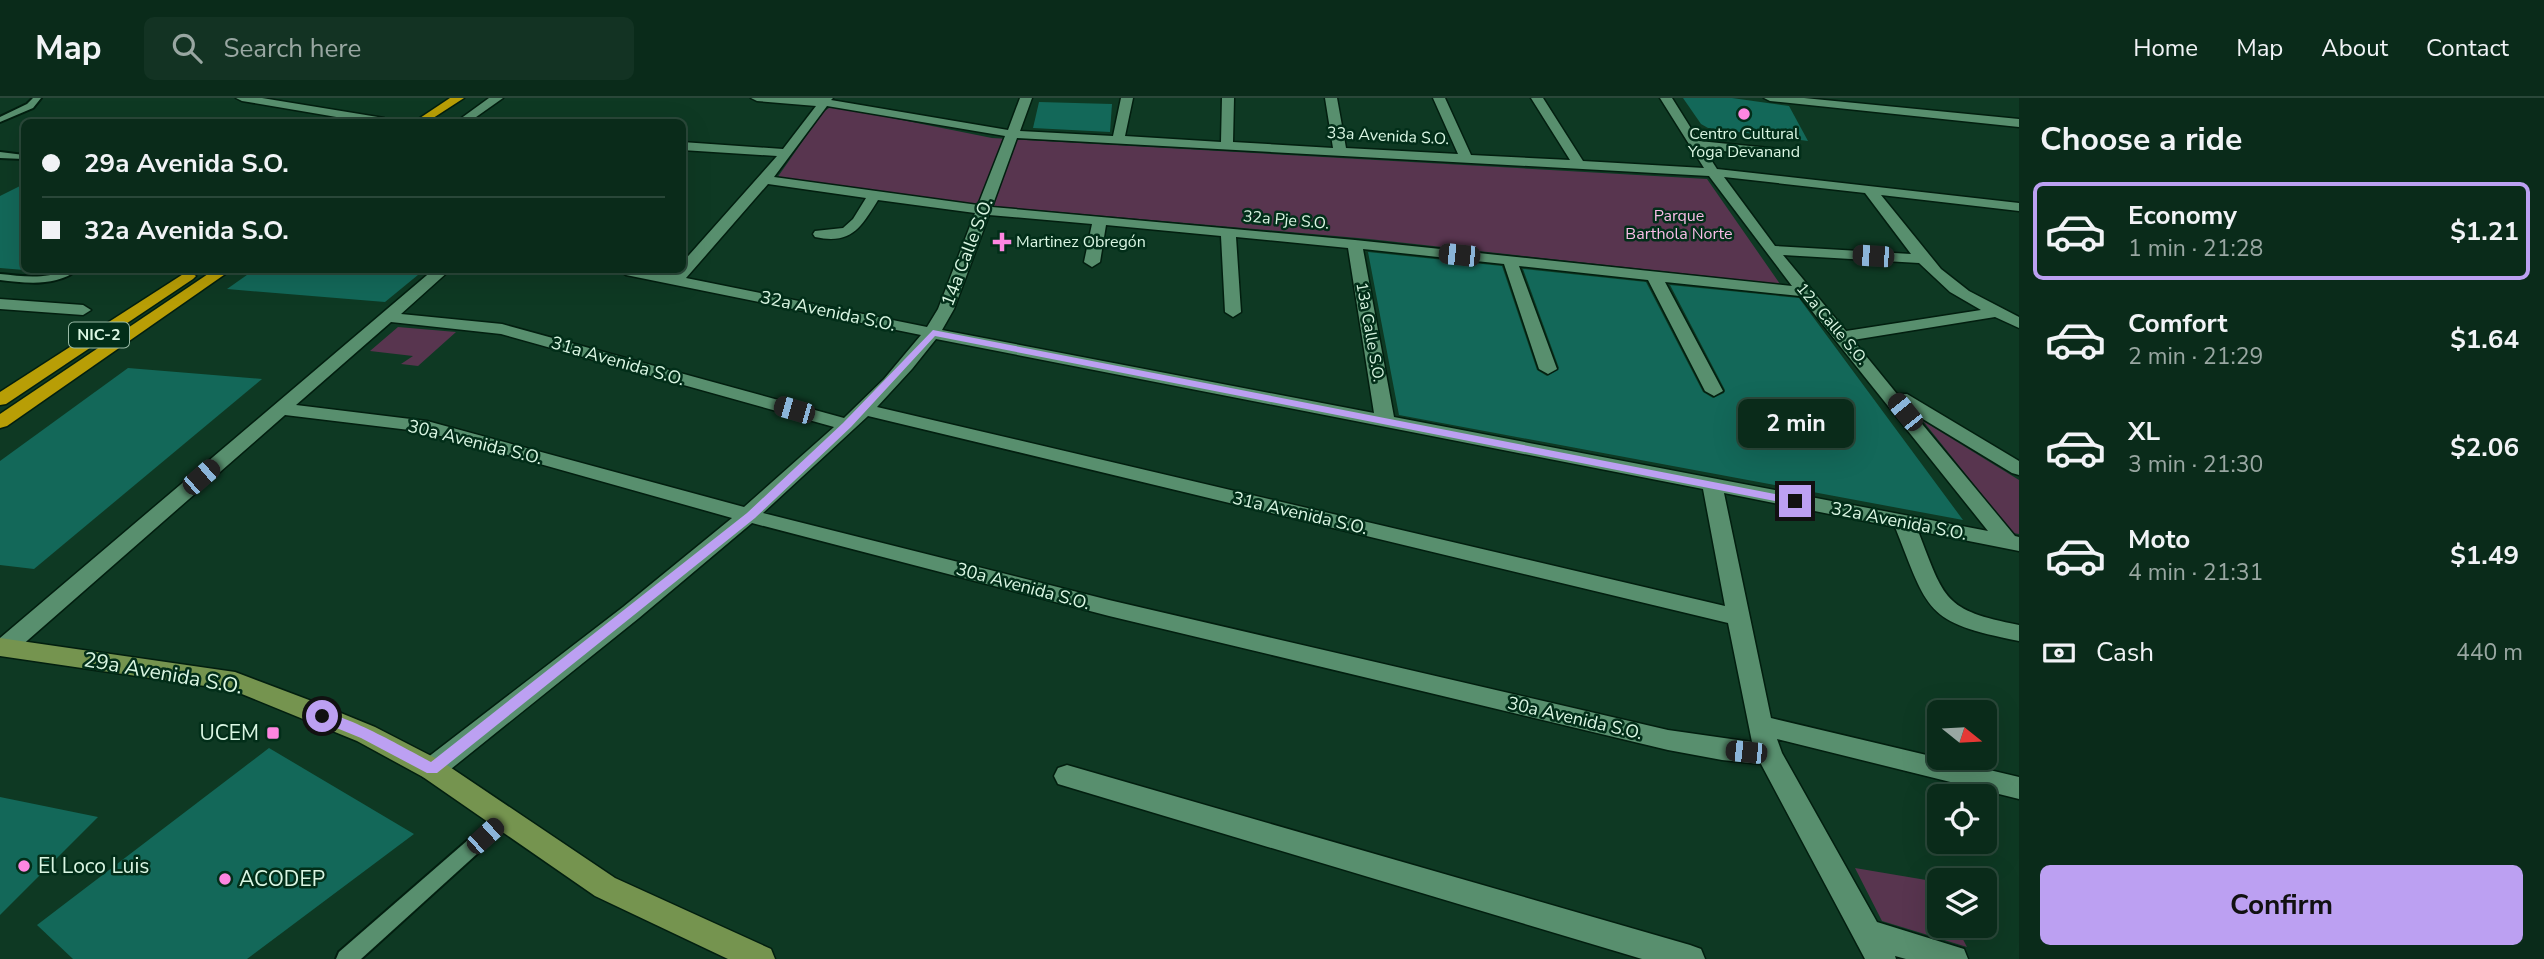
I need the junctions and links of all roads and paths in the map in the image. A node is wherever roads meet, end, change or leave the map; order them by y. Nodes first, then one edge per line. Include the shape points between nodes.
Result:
1 (37, 98) edge
2 (242, 98) edge
3 (458, 98) edge
4 (474, 98) edge
5 (497, 98) edge
6 (757, 98) edge
7 (1026, 98) edge
8 (1127, 98) edge
9 (1228, 98) edge
10 (1331, 98) edge
11 (1439, 98) edge
12 (1536, 98) edge
13 (1665, 98) edge
14 (1770, 98) edge
15 (825, 100) edge
16 (366, 119) edge
17 (425, 119) edge
18 (442, 119) edge
19 (466, 119) edge
20 (0, 120) edge
21 (2019, 123) edge
22 (1012, 134) junction
23 (1118, 139) junction
24 (1227, 145) junction
25 (1695, 145) junction
26 (686, 146) edge
27 (1339, 150) junction
28 (786, 153) junction
29 (1781, 153) dead end
30 (0, 155) edge
31 (21, 157) edge
32 (1466, 158) junction
33 (1579, 164) junction
34 (1713, 172) junction
35 (764, 180) junction
36 (1869, 189) junction
37 (874, 196) junction
38 (2019, 207) edge
39 (983, 210) junction
40 (1100, 220) junction
41 (1228, 232) junction
42 (820, 234) dead end
43 (1355, 244) junction
44 (1772, 250) junction
45 (1924, 259) junction
46 (1510, 261) junction
47 (1092, 262) dead end
48 (686, 268) edge
49 (66, 273) edge
50 (193, 273) edge
51 (219, 273) edge
52 (438, 273) edge
53 (645, 273) edge
54 (681, 273) edge
55 (0, 277) edge
56 (677, 278) junction
57 (1655, 278) junction
58 (1805, 292) junction
59 (0, 304) edge
60 (83, 310) dead end
61 (1233, 312) dead end
62 (1998, 312) junction
63 (386, 317) junction
64 (2019, 323) edge
65 (933, 333) junction
66 (1842, 337) junction
67 (1548, 369) dead end
68 (1714, 391) dead end
69 (1888, 391) junction
70 (0, 400) edge
71 (280, 409) junction
72 (862, 409) junction
73 (1385, 421) junction
74 (0, 422) edge
75 (847, 425) junction
76 (2019, 469) edge
77 (1712, 485) junction
78 (751, 516) junction
79 (1905, 522) junction
80 (2014, 543) edge
81 (1737, 617) junction
82 (2019, 633) edge
83 (2, 648) edge
84 (1760, 725) junction
85 (1769, 754) junction
86 (432, 769) junction
87 (1067, 776) dead end
88 (2019, 788) edge
89 (505, 818) junction
90 (1866, 933) junction
91 (346, 959) edge
92 (760, 959) edge
93 (1690, 959) edge
94 (1881, 959) edge
95 (1954, 959) edge

1 - 20 lane
2 - 16 street
3 - 17 highway
4 - 18 highway
5 - 19 street
6 - 15 street, 33a Avenida S.O.
7 - 22 street, 14a Calle S.O.
8 - 23 street
9 - 24 street
10 - 27 street
11 - 32 street
12 - 33 street
13 - 25 street, 12a Calle S.O.
14 - 21 street
15 - 22 street, 33a Avenida S.O. via 914,111
15 - 28 street
22 - 23 street, 33a Avenida S.O.
22 - 39 street, 14a Calle S.O.
23 - 24 street, 33a Avenida S.O.
24 - 27 street, 33a Avenida S.O.
25 - 29 street
25 - 34 street, 12a Calle S.O.
26 - 28 street
27 - 32 street, 33a Avenida S.O.
28 - 35 street
30 - 31 lane
32 - 33 street, 33a Avenida S.O.
33 - 34 street, 33a Avenida S.O.
34 - 36 street, 33a Avenida S.O.
34 - 44 street, 12a Calle S.O.
35 - 37 street, 32a Pje S.O.
35 - 48 street
36 - 38 street, 33a Avenida S.O.
36 - 45 street
37 - 39 street, 32a Pje S.O.
37 - 42 street via 845,235
39 - 40 street, 32a Pje S.O.
39 - 65 street, 14a Calle S.O.
40 - 41 street, 32a Pje S.O.
40 - 47 street
41 - 43 street, 32a Pje S.O.
41 - 61 street
43 - 46 street, 32a Pje S.O.
43 - 73 street, 13a Calle S.O.
44 - 45 street
44 - 58 street, 12a Calle S.O.
45 - 62 street via 1966,296
46 - 57 street, 32a Pje S.O.
46 - 67 street
49 - 55 lane via 40,281
50 - 70 highway, NIC-2
51 - 74 highway, NIC-2
52 - 63 street
53 - 56 street, 32a Avenida S.O.
54 - 56 street
56 - 65 street, 32a Avenida S.O.
57 - 58 street, 32a Pje S.O.
57 - 68 street
58 - 66 street, 12a Calle S.O.
59 - 60 street
62 - 64 street
62 - 66 street
63 - 71 street
63 - 75 street, 31a Avenida S.O. via 502,329
65 - 72 street, 14a Calle S.O.
65 - 73 street, 32a Avenida S.O.
66 - 69 street, 12a Calle S.O.
69 - 76 street
69 - 80 street, 12a Calle S.O.
71 - 78 street, 30a Avenida S.O. via 427,427
71 - 83 street
72 - 75 street, 14a Calle S.O.
72 - 81 street, 31a Avenida S.O.
73 - 77 street, 32a Avenida S.O.
75 - 78 street, 14a Calle S.O.
77 - 79 street, 32a Avenida S.O.
77 - 81 street
78 - 85 street, 30a Avenida S.O. via 1109,608 1575,718 1695,745
78 - 86 street, 14a Calle S.O.
79 - 80 street, 32a Avenida S.O.
79 - 82 street via 1935,595 1948,611 1976,624
81 - 84 street
83 - 86 street, 29a Avenida S.O. via 235,681 366,734
84 - 85 street
84 - 88 street
85 - 90 street
86 - 89 street, 29a Avenida S.O.
87 - 93 street
89 - 91 lane
89 - 92 street, 29a Avenida S.O. via 605,887
90 - 94 street
90 - 95 street

